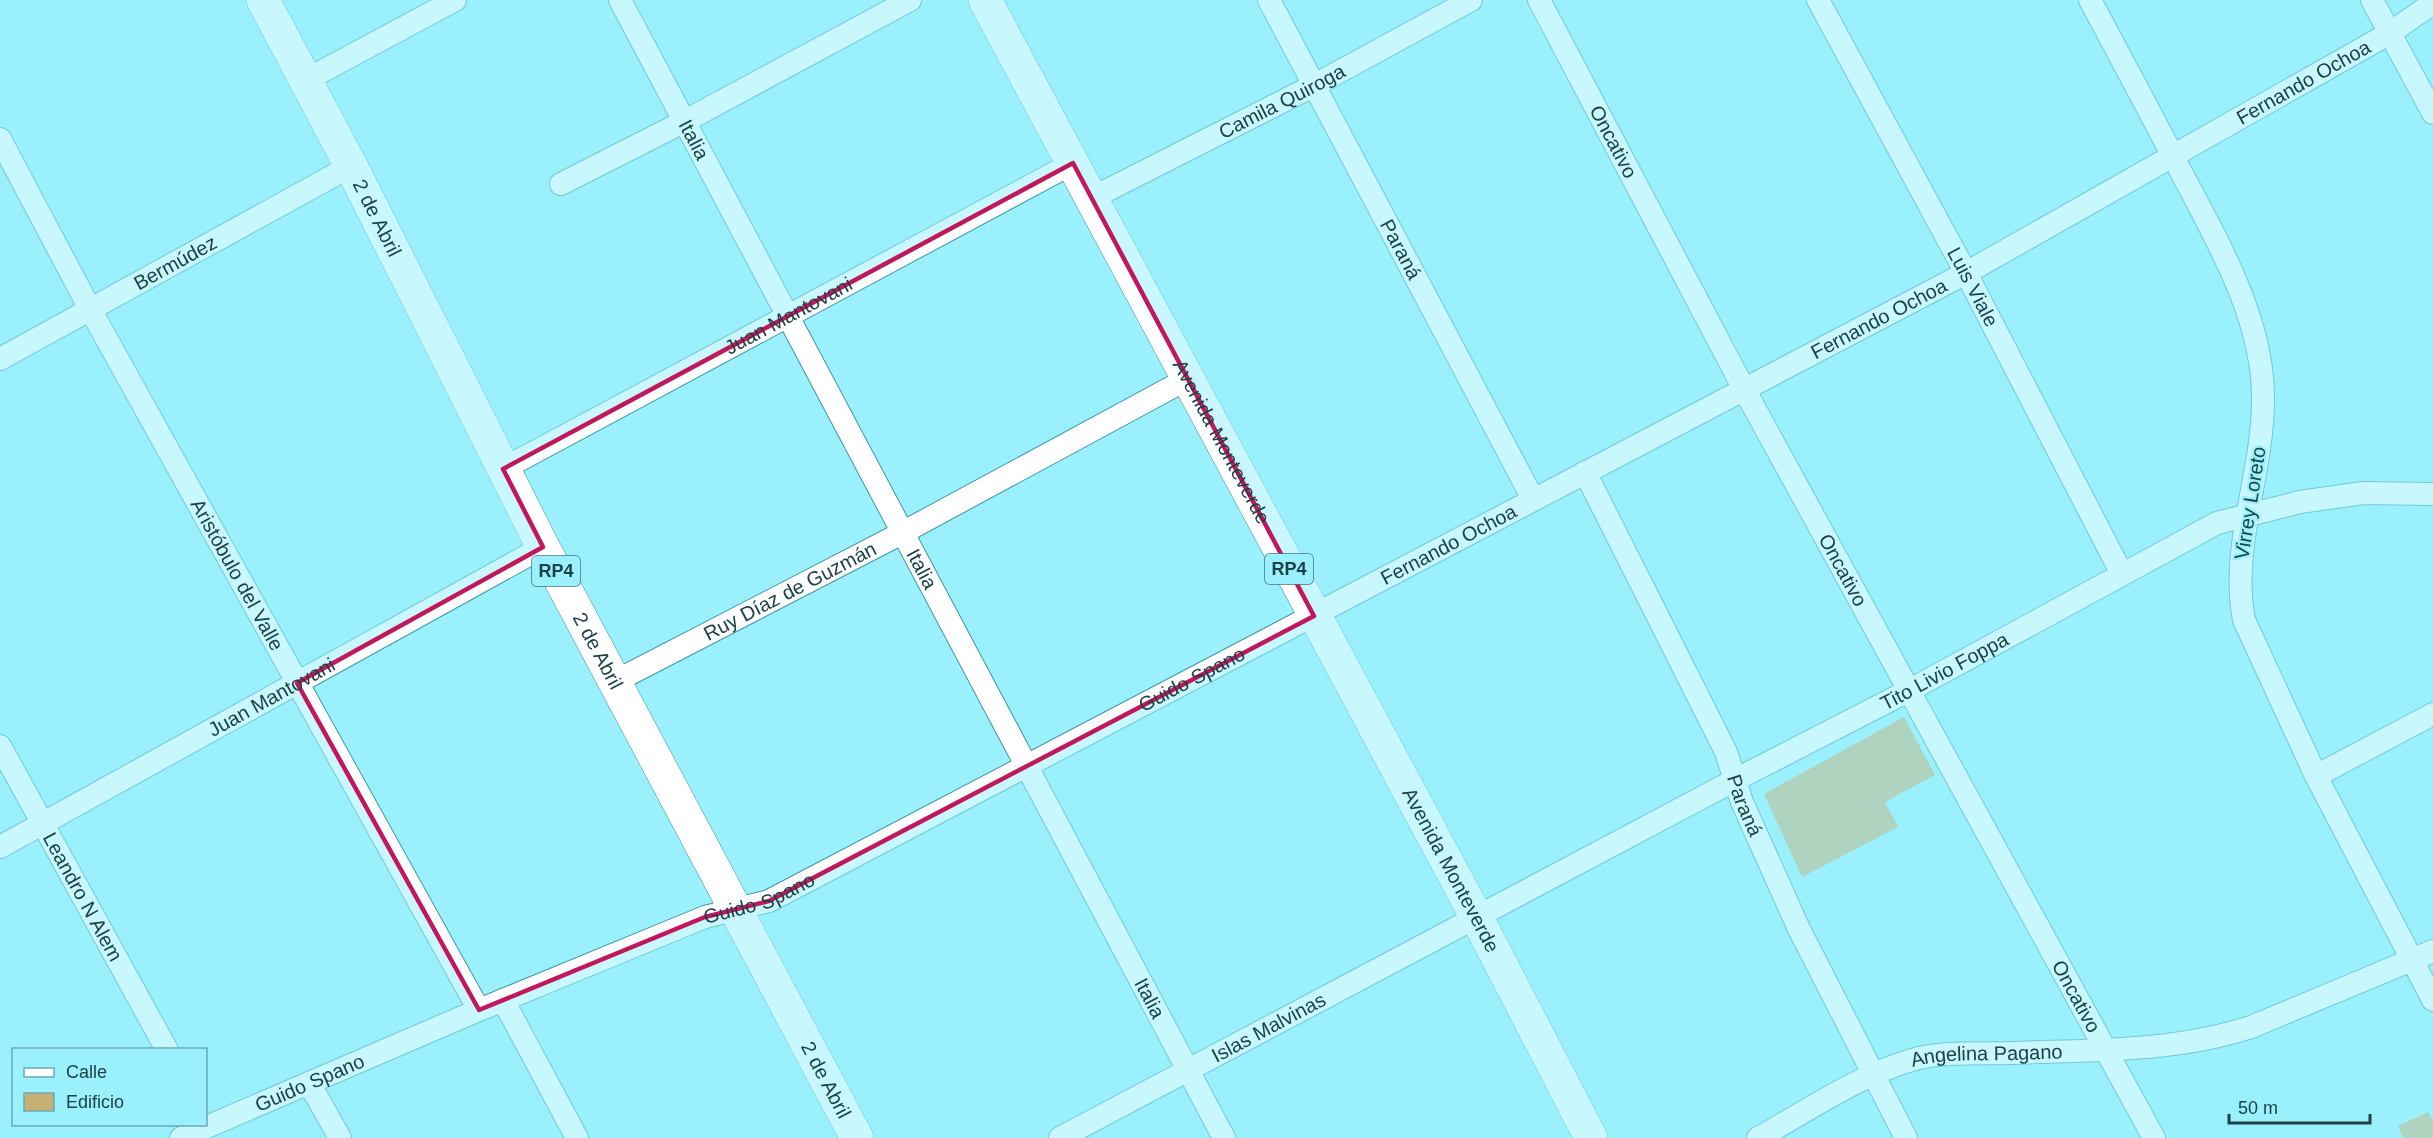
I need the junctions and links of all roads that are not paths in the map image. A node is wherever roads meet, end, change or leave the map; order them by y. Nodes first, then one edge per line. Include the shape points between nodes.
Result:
1 (263, 0) edge
2 (455, 0) edge
3 (620, 0) edge
4 (910, 0) edge
5 (986, 0) edge
6 (1269, 0) edge
7 (1471, 0) edge
8 (1539, 0) edge
9 (1818, 0) edge
10 (2090, 0) edge
11 (2372, 0) edge
12 (2433, 3) edge
13 (2390, 33) junction
14 (306, 80) junction
15 (1313, 86) junction
16 (2433, 113) edge
17 (685, 121) junction
18 (0, 139) edge
19 (2174, 157) junction
20 (1073, 163) junction
21 (351, 166) junction
22 (561, 184) dead end
23 (1092, 198) junction
24 (1966, 273) junction
25 (90, 309) junction
26 (787, 318) junction
27 (0, 359) edge
28 (1187, 379) junction
29 (1744, 389) junction
30 (502, 469) junction
31 (1585, 472) junction
32 (2433, 494) edge
33 (1533, 499) junction
34 (2249, 513) junction
35 (902, 533) junction
36 (543, 547) junction
37 (2122, 574) junction
38 (1314, 616) junction
39 (614, 682) junction
40 (297, 683) junction
41 (1910, 690) junction
42 (2433, 714) edge
43 (0, 746) edge
44 (1028, 767) junction
45 (2316, 776) junction
46 (1736, 780) junction
47 (42, 824) junction
48 (0, 847) edge
49 (736, 909) junction
50 (1476, 916) junction
51 (2423, 955) edge
52 (503, 1000) junction
53 (2433, 1000) edge
54 (479, 1010) junction
55 (166, 1048) edge
56 (2104, 1050) junction
57 (1187, 1071) junction
58 (1874, 1075) junction
59 (309, 1083) junction
60 (208, 1122) edge
61 (202, 1126) edge
62 (182, 1138) edge
63 (340, 1138) edge
64 (577, 1138) edge
65 (857, 1138) edge
66 (1060, 1138) edge
67 (1224, 1138) edge
68 (1591, 1138) edge
69 (1758, 1138) edge
70 (1905, 1138) edge
71 (2154, 1138) edge

1 - 14 main road, 2 de Abril / RP4
2 - 14 street
3 - 17 street, Italia
4 - 17 street
5 - 20 main road, Avenida Monteverde / RP4
6 - 15 street, Paraná
7 - 15 street, Camila Quiroga
8 - 29 street, Oncativo
9 - 24 street, Luis Viale
10 - 19 street, Virrey Loreto
11 - 13 street
12 - 13 street, Fernando Ochoa
13 - 16 street
13 - 19 street, Fernando Ochoa
14 - 21 main road, 2 de Abril / RP4
15 - 23 street, Camila Quiroga
15 - 33 street, Paraná
17 - 22 street
17 - 26 street, Italia
18 - 25 street, Aristóbulo del Valle
19 - 24 street, Fernando Ochoa
19 - 34 street, Virrey Loreto via 2223,253 2261,363 2261,436
20 - 23 main road, Avenida Monteverde / RP4
20 - 26 street, Juan Mantovani
21 - 25 street, Bermúdez
21 - 30 main road, 2 de Abril / RP4
23 - 28 main road, Avenida Monteverde / RP4
24 - 29 street, Fernando Ochoa
24 - 37 street, Luis Viale
25 - 27 street, Bermúdez
25 - 40 street, Aristóbulo del Valle
26 - 30 street, Juan Mantovani
26 - 35 street, Italia
28 - 35 street, Ruy Díaz de Guzmán
28 - 38 main road, Avenida Monteverde / RP4
29 - 31 street, Fernando Ochoa
29 - 41 street, Oncativo
30 - 36 main road, 2 de Abril / RP4
31 - 33 street, Fernando Ochoa
31 - 46 street, Paraná via 1726,752
32 - 34 street, Tito Livio Foppa via 2363,493
33 - 38 street, Fernando Ochoa
34 - 37 street, Tito Livio Foppa via 2217,523
34 - 45 street, Virrey Loreto via 2240,566 2239,595 2244,620
35 - 39 street, Ruy Díaz de Guzmán
35 - 44 street, Italia
36 - 39 main road, 2 de Abril / RP4
36 - 40 street, Juan Mantovani
37 - 41 street, Tito Livio Foppa
38 - 44 street, Guido Spano
38 - 50 main road, Avenida Monteverde / RP4
39 - 49 main road, 2 de Abril / RP4
40 - 47 street, Juan Mantovani
40 - 54 street, Aristóbulo del Valle
41 - 46 street, Tito Livio Foppa
41 - 56 street, Oncativo
42 - 45 street
43 - 47 street, Leandro N Alem
44 - 49 street, Guido Spano via 769,901
44 - 57 street, Italia
45 - 51 street, Virrey Loreto
46 - 50 street, Tito Livio Foppa
46 - 58 street, Paraná via 1742,802 1799,928
47 - 48 street, Juan Mantovani
47 - 55 street, Leandro N Alem
49 - 52 street, Guido Spano via 705,917
49 - 65 main road, 2 de Abril / RP4
50 - 57 street, Islas Malvinas
50 - 68 main road, Avenida Monteverde / RP4
51 - 53 street, Virrey Loreto
51 - 56 street, Angelina Pagano via 2220,1037
52 - 54 street, Guido Spano
52 - 64 street
54 - 59 street, Guido Spano
56 - 58 street, Angelina Pagano via 1913,1059
56 - 71 street, Oncativo
57 - 66 street, Islas Malvinas
57 - 67 street, Italia
58 - 69 street, Angelina Pagano
58 - 70 street, Paraná
59 - 60 street, Guido Spano
59 - 63 street
61 - 62 street, Guido Spano

